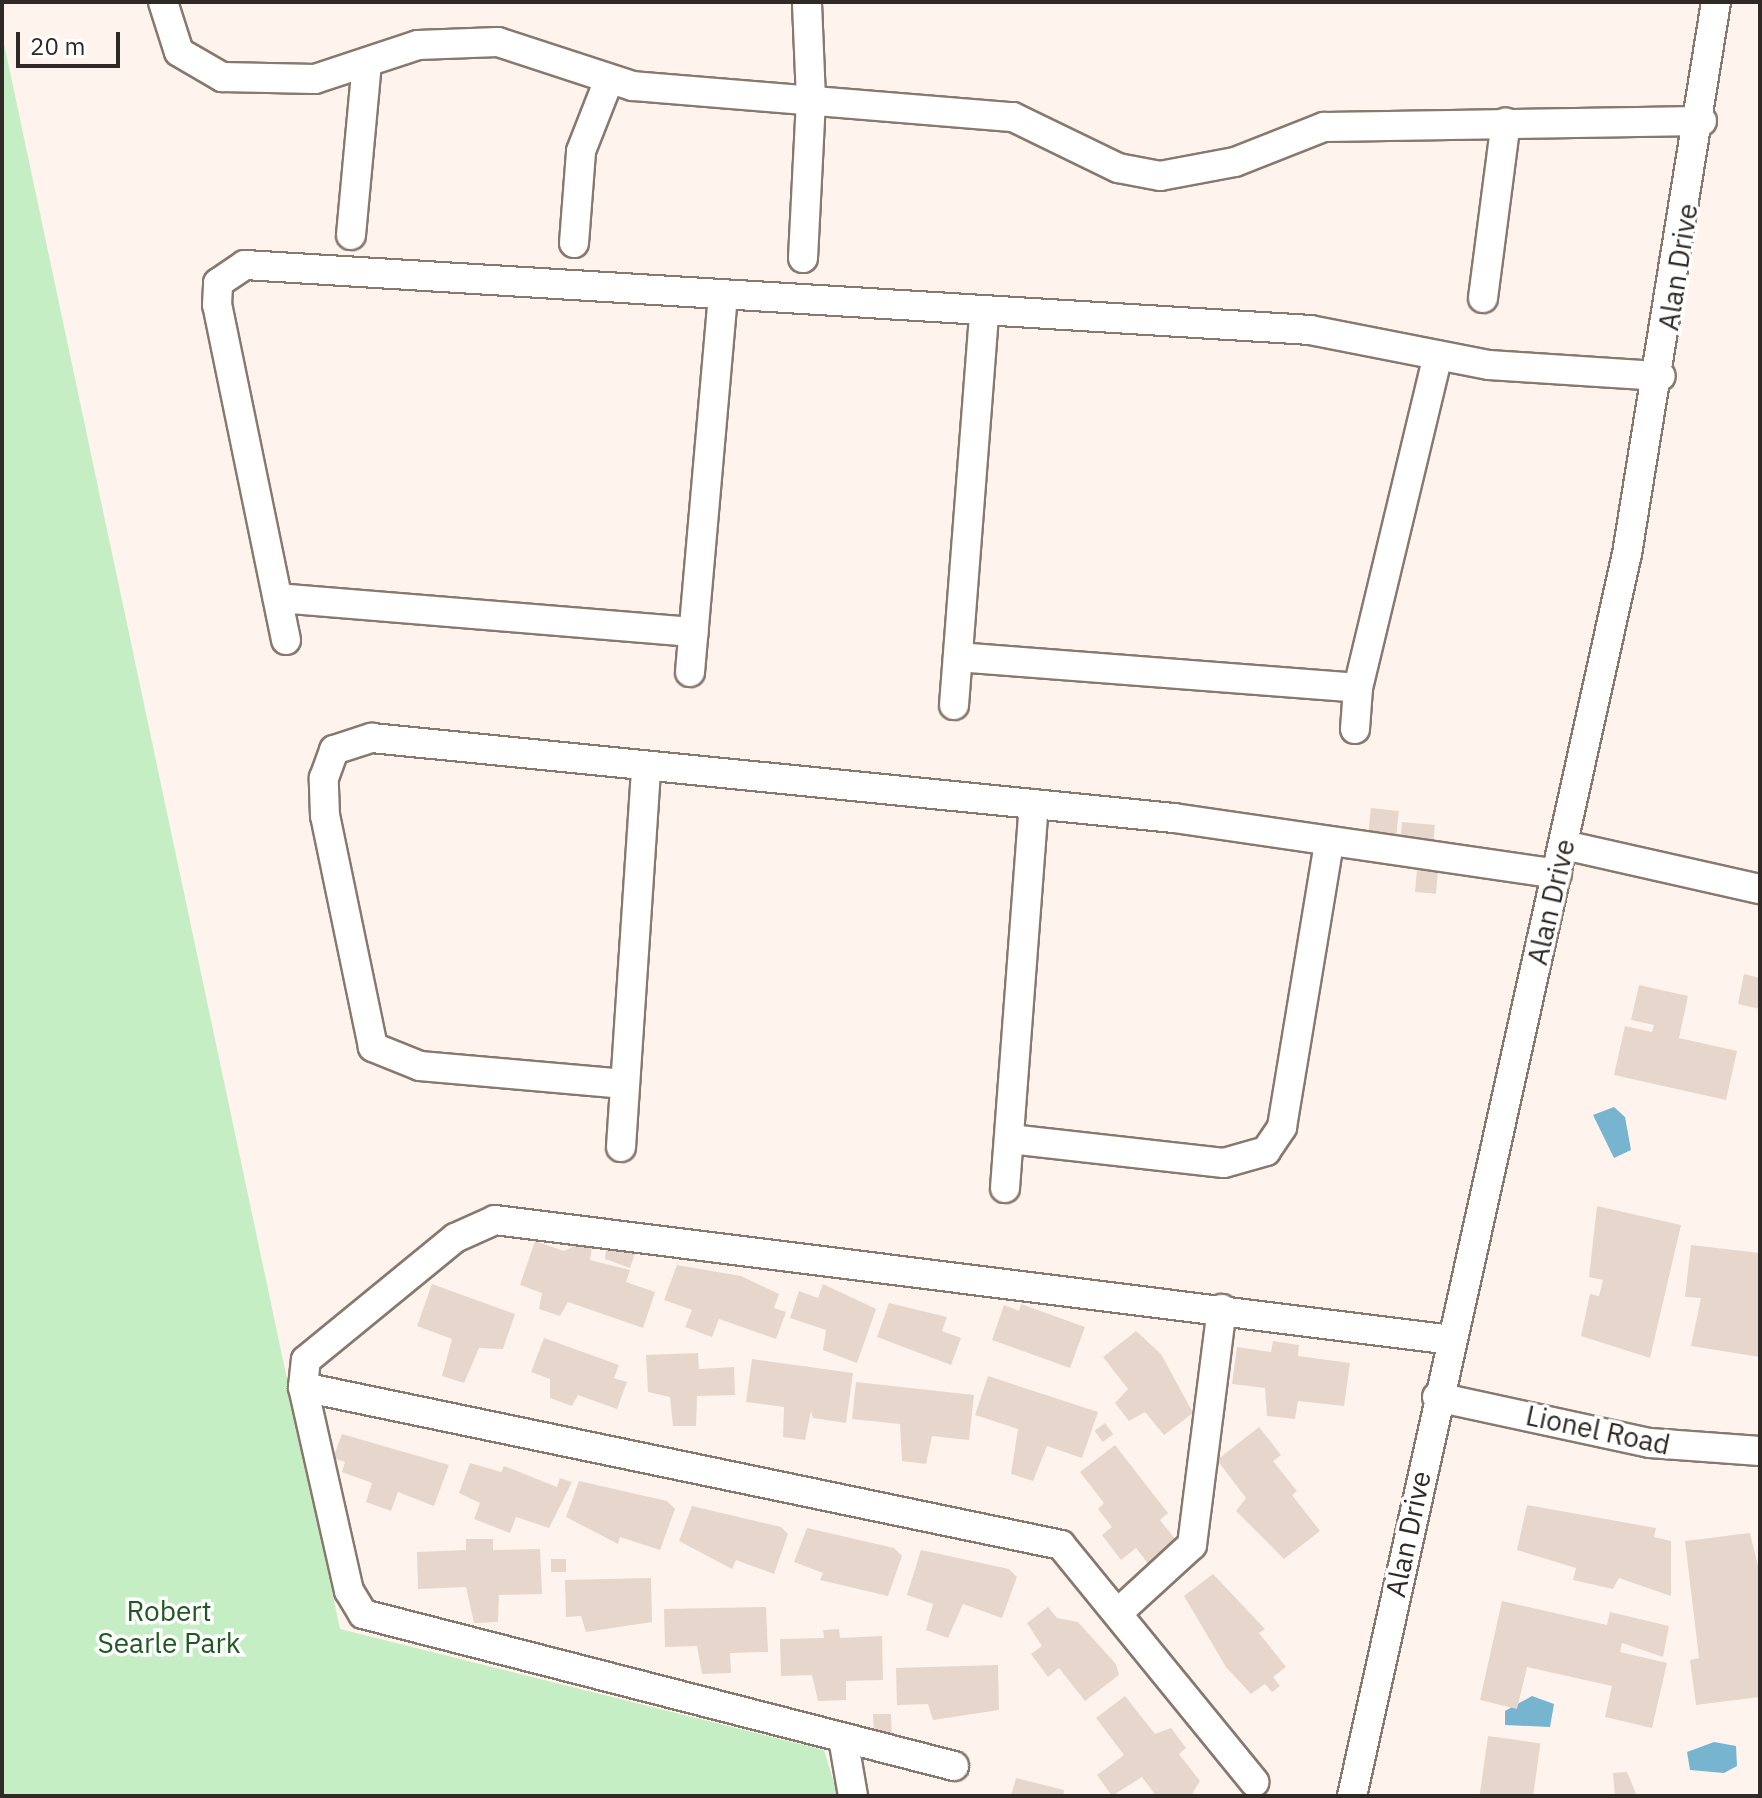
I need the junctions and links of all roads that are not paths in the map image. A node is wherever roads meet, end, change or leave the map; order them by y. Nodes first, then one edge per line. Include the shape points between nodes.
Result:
1 (163, 2) edge
2 (807, 2) edge
3 (1716, 2) edge
4 (367, 63) junction
5 (608, 82) junction
6 (811, 99) junction
7 (1702, 121) junction
8 (1506, 122) junction
9 (351, 235) dead end
10 (574, 243) dead end
11 (803, 258) dead end
12 (723, 294) junction
13 (1483, 298) dead end
14 (984, 311) junction
15 (1438, 356) junction
16 (1661, 376) junction
17 (278, 598) junction
18 (694, 632) junction
19 (286, 640) dead end
20 (958, 657) junction
21 (690, 672) dead end
22 (1358, 688) junction
23 (954, 705) dead end
24 (1355, 729) dead end
25 (646, 767) junction
26 (1034, 804) junction
27 (1329, 844) junction
28 (1564, 845) junction
29 (1557, 874) junction
30 (1760, 889) edge
31 (625, 1084) junction
32 (1010, 1139) junction
33 (621, 1147) dead end
34 (1005, 1188) dead end
35 (1222, 1309) junction
36 (1451, 1340) junction
37 (303, 1387) junction
38 (1437, 1397) junction
39 (1760, 1451) edge
40 (1121, 1610) junction
41 (843, 1738) junction
42 (954, 1766) dead end
43 (1254, 1782) dead end
44 (853, 1796) edge
45 (1352, 1796) edge

1 - 4 street via 179,52 222,77 315,79
2 - 6 street
3 - 7 street, Alan Drive
4 - 5 street via 418,45 498,42
4 - 9 street
5 - 6 street
5 - 10 street via 581,151
6 - 8 street via 1013,117 1118,168 1160,176 1204,171 1324,127
6 - 11 street
7 - 8 street
7 - 16 street, Alan Drive
8 - 13 street
12 - 14 street
12 - 17 street via 235,268 218,283 217,305
12 - 18 street
14 - 15 street via 1310,330
14 - 20 street
15 - 16 street
15 - 22 street
16 - 28 street, Alan Drive
17 - 18 street
17 - 19 street
18 - 21 street
20 - 22 street
20 - 23 street
22 - 24 street
25 - 26 street
25 - 31 street
25 - 31 street via 356,738 334,750 322,793 373,1047 420,1066
26 - 27 street
26 - 32 street
27 - 29 street
27 - 32 street via 1282,1127 1266,1151 1224,1163
28 - 29 street, Alan Drive
28 - 30 street
29 - 36 street, Alan Drive
31 - 33 street
32 - 34 street
35 - 36 street
35 - 37 street via 495,1220 455,1238 315,1347
35 - 40 street via 1192,1545
36 - 38 street, Alan Drive
37 - 40 street via 1049,1541 1074,1556
37 - 41 street via 349,1591 363,1614
38 - 39 street, Lionel Road via 1650,1443
38 - 45 street, Alan Drive
40 - 43 street
41 - 42 street
41 - 44 street

